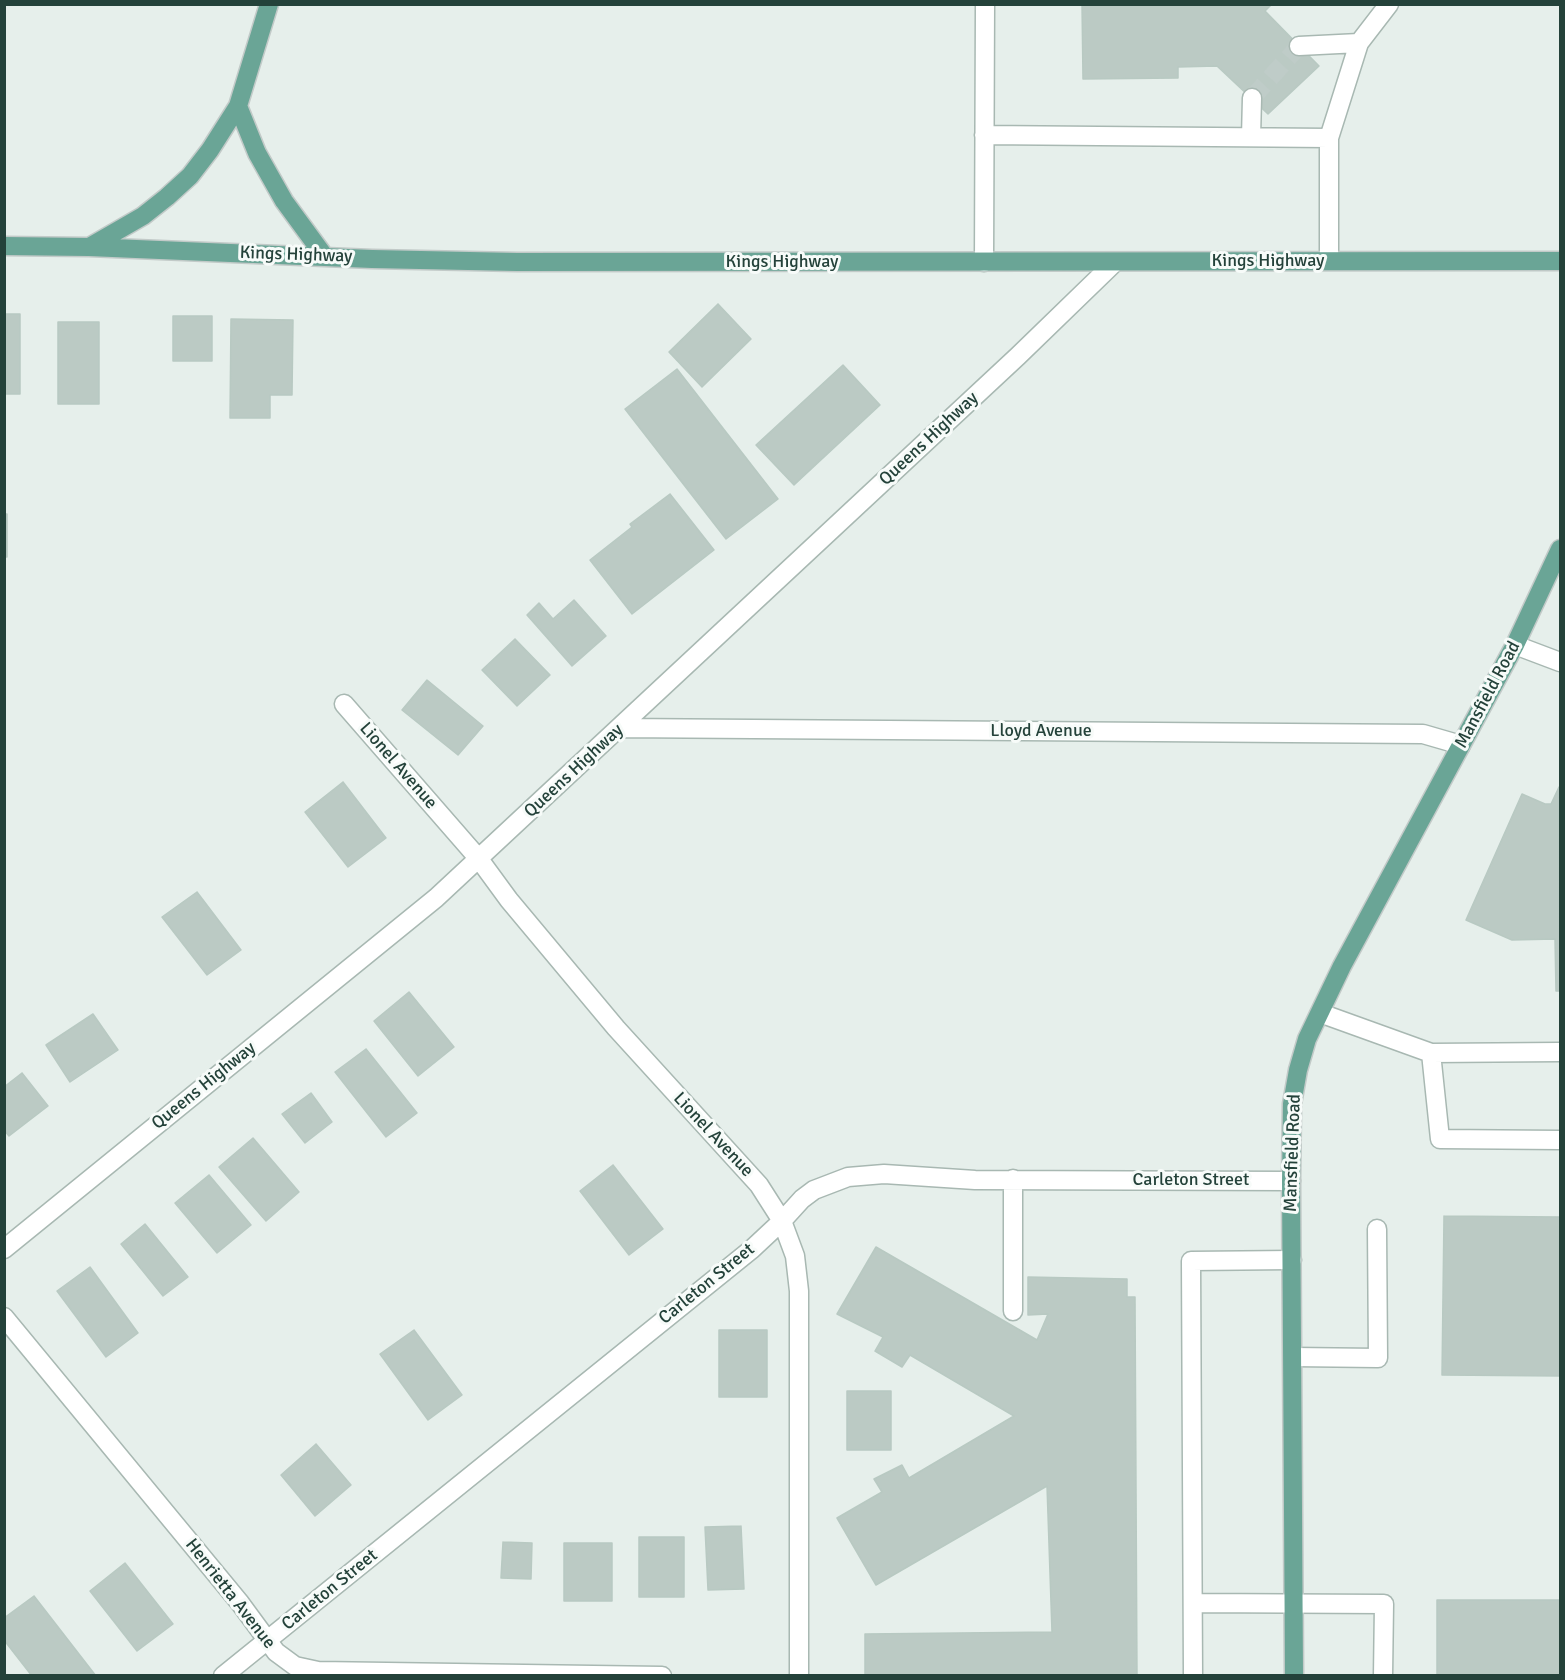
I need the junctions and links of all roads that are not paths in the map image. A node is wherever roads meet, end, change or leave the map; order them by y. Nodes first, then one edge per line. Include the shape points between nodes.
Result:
1 (269, 4) edge
2 (985, 4) edge
3 (1389, 4) edge
4 (1359, 43) junction
5 (1299, 46) dead end
6 (1252, 98) tunnel mouth
7 (238, 106) junction
8 (984, 135) junction
9 (1251, 137) junction
10 (1329, 138) junction
11 (4, 246) edge
12 (89, 247) junction
13 (325, 257) junction
14 (1329, 260) junction
15 (1560, 261) edge
16 (984, 262) junction
17 (1115, 262) junction
18 (1560, 549) edge
19 (1515, 645) junction
20 (1560, 662) edge
21 (344, 704) dead end
22 (620, 728) junction
23 (1461, 745) junction
24 (479, 859) junction
25 (1320, 1013) junction
26 (1560, 1052) edge
27 (1431, 1053) junction
28 (1560, 1140) edge
29 (1013, 1179) junction
30 (1291, 1181) junction
31 (782, 1221) junction
32 (1377, 1229) dead end
33 (4, 1249) edge
34 (1292, 1260) junction
35 (1013, 1311) dead end
36 (4, 1317) edge
37 (1293, 1357) junction
38 (1294, 1603) junction
39 (1193, 1604) junction
40 (267, 1640) junction
41 (223, 1676) edge
42 (662, 1676) edge
43 (799, 1676) edge
44 (1193, 1676) edge
45 (1294, 1676) edge
46 (1383, 1676) edge

1 - 7 main road
2 - 8 street
3 - 4 street
4 - 5 street
4 - 10 street
6 - 9 street
7 - 12 main road via 210,150 182,183 143,216
7 - 13 main road via 257,153
8 - 9 street
8 - 16 street
9 - 10 street
10 - 14 street
11 - 12 main road, Kings Highway
12 - 13 main road, Kings Highway
13 - 16 main road, Kings Highway via 518,262
14 - 15 main road, Kings Highway
14 - 17 main road, Kings Highway
16 - 17 main road, Kings Highway
17 - 22 street, Queens Highway
18 - 19 main road, Mansfield Road
19 - 20 street
19 - 23 main road, Mansfield Road
21 - 24 street, Lionel Avenue
22 - 23 street, Lloyd Avenue via 1423,734
22 - 24 street, Queens Highway
23 - 25 main road, Mansfield Road
24 - 31 street, Lionel Avenue via 616,1028 759,1185
24 - 33 street, Queens Highway
25 - 27 street
25 - 30 main road, Mansfield Road via 1307,1039 1294,1092
26 - 27 street
27 - 28 street via 1440,1139
29 - 30 street, Carleton Street
29 - 31 street, Carleton Street via 884,1174 848,1177 814,1190
29 - 35 street
30 - 34 main road, Mansfield Road
31 - 40 street, Carleton Street
31 - 43 street, Lionel Avenue via 795,1256 799,1291
32 - 37 street via 1378,1358
34 - 37 main road, Mansfield Road
34 - 39 street via 1191,1261
36 - 40 street, Henrietta Avenue
37 - 38 main road, Mansfield Road
38 - 39 street
38 - 45 main road, Mansfield Road
38 - 46 street via 1384,1604
39 - 44 street
40 - 41 street, Carleton Street
40 - 42 street, Henrietta Avenue via 295,1666 318,1671

